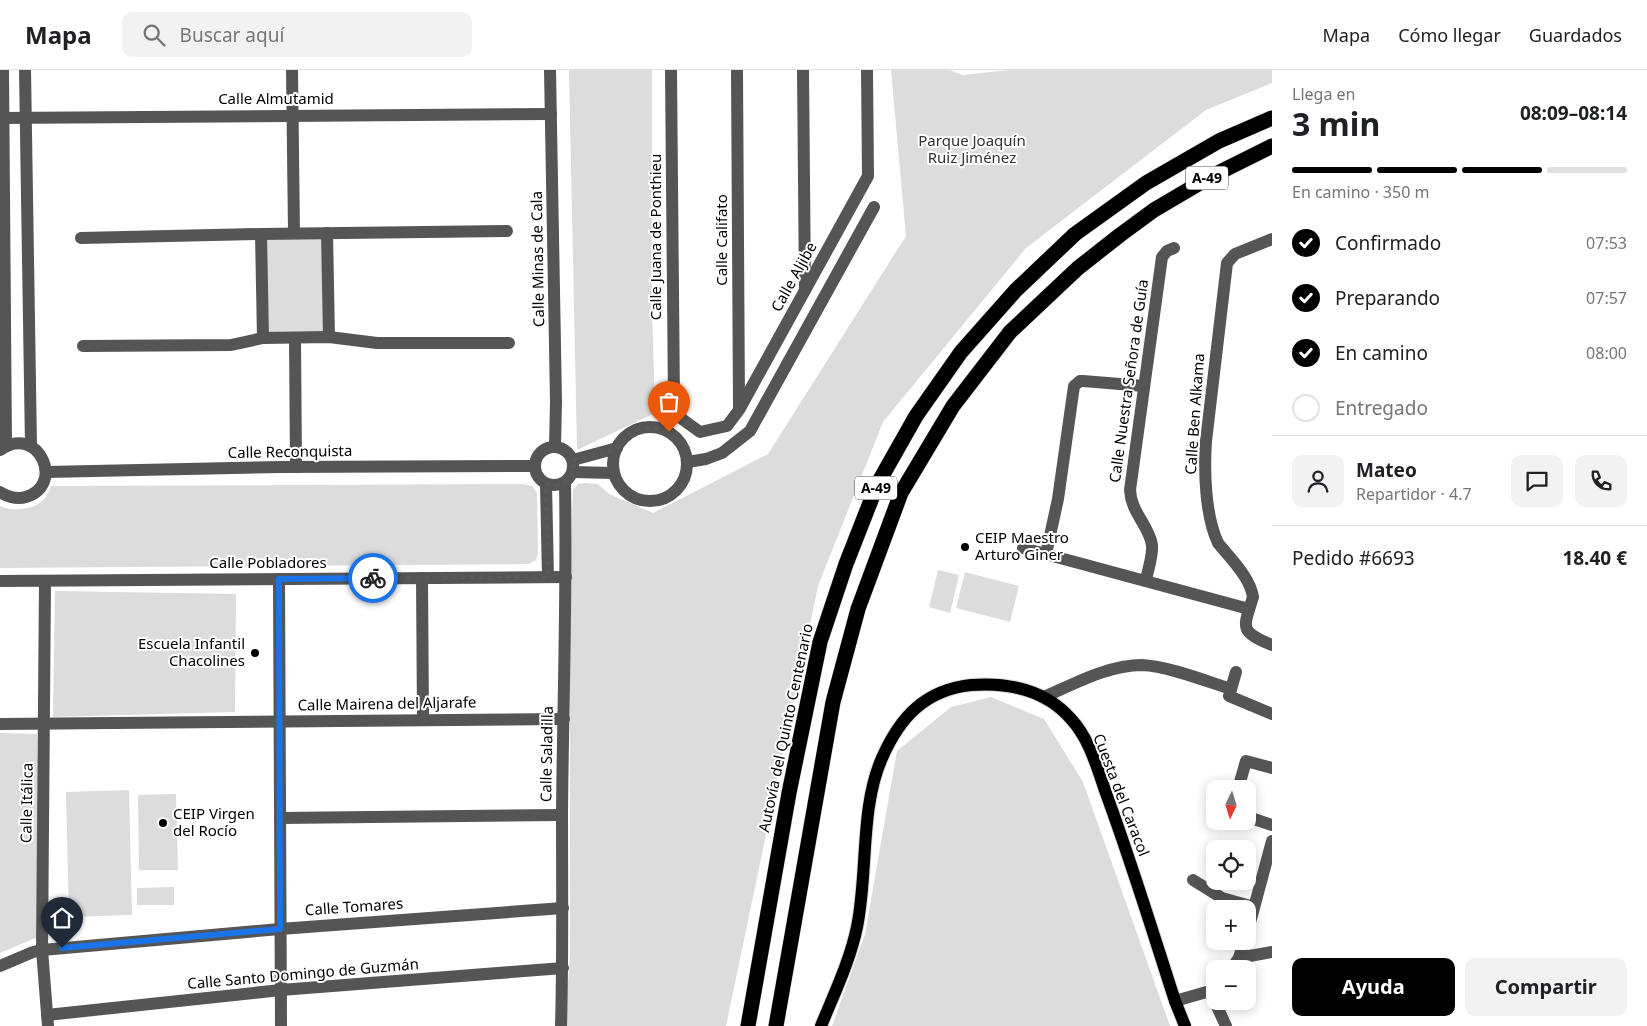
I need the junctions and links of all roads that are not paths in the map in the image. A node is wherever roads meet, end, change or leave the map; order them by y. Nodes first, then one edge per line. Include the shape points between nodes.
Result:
1 (3, 70) edge
2 (25, 70) edge
3 (292, 70) edge
4 (550, 70) edge
5 (671, 70) edge
6 (737, 70) edge
7 (803, 70) edge
8 (867, 70) edge
9 (551, 114) junction
10 (293, 116) junction
11 (2, 118) edge
12 (26, 118) junction
13 (1272, 118) edge
14 (1269, 149) edge
15 (874, 207) dead end
16 (507, 231) dead end
17 (294, 233) junction
18 (327, 233) junction
19 (261, 234) junction
20 (81, 238) dead end
21 (1272, 239) edge
22 (1174, 248) dead end
23 (804, 292) junction
24 (329, 337) junction
25 (263, 338) junction
26 (295, 338) junction
27 (509, 343) dead end
28 (83, 346) dead end
29 (1144, 386) junction
30 (674, 404) joint
31 (739, 410) junction
32 (31, 446) junction
33 (555, 447) junction
34 (3, 448) edge
35 (617, 448) junction
36 (687, 462) junction
37 (535, 466) junction
38 (573, 466) junction
39 (296, 467) junction
40 (46, 472) junction
41 (614, 473) junction
42 (565, 483) junction
43 (546, 484) junction
44 (0, 492) edge
45 (1023, 548) dead end
46 (1046, 554) junction
47 (548, 577) junction
48 (566, 577) junction
49 (422, 578) junction
50 (279, 579) junction
51 (1146, 580) junction
52 (0, 581) edge
53 (45, 581) junction
54 (1249, 609) junction
55 (1272, 645) edge
56 (1236, 672) dead end
57 (1230, 692) junction
58 (1044, 697) junction
59 (1272, 714) edge
60 (564, 719) junction
61 (423, 720) junction
62 (279, 722) junction
63 (0, 724) edge
64 (44, 724) junction
65 (1272, 768) edge
66 (1241, 780) edge
67 (562, 815) junction
68 (280, 818) junction
69 (1256, 820) edge
70 (1272, 825) edge
71 (1272, 841) edge
72 (1269, 863) edge
73 (1193, 880) dead end
74 (1229, 900) edge
75 (1256, 901) edge
76 (563, 908) junction
77 (280, 929) junction
78 (42, 950) junction
79 (1241, 950) edge
80 (1272, 952) edge
81 (1239, 958) joint
82 (0, 966) edge
83 (563, 968) junction
84 (281, 990) junction
85 (1206, 991) edge
86 (1175, 1001) junction
87 (1220, 1010) edge
88 (48, 1020) edge
89 (281, 1026) edge
90 (561, 1026) edge
91 (748, 1026) edge
92 (776, 1026) edge
93 (820, 1026) edge
94 (1185, 1026) edge
95 (1226, 1026) edge

1 - 11 street
2 - 12 street
3 - 10 street
4 - 9 street, Calle Minas de Cala
5 - 30 street, Calle Juana de Ponthieu
6 - 31 street, Calle Califato
7 - 23 street
8 - 23 street, Calle Aljibe via 868,176
9 - 10 street, Calle Almutamid
9 - 33 street, Calle Minas de Cala
10 - 12 street, Calle Almutamid
10 - 17 street
11 - 12 street, Calle Almutamid
11 - 34 street
12 - 32 street
13 - 91 highway, Autovía del Quinto Centenario / A-49 via 1219,141 1146,183 1075,234 1016,290 961,352 916,416 877,485 820,642 789,793
14 - 92 highway, A-49 via 1210,177 1154,210 1078,268 1010,332 953,406 901,493 858,609 833,702
15 - 36 street via 750,431 722,454
16 - 18 street
17 - 18 street
17 - 19 street
18 - 24 street
19 - 20 street
19 - 25 street
21 - 54 street, Calle Ben Alkama via 1235,254 1225,268 1204,471 1215,537 1250,587 1253,597
22 - 29 street, Calle Nuestra Señora de Guía via 1167,250 1162,257
23 - 31 street, Calle Aljibe
24 - 26 street
24 - 27 street via 377,343
25 - 26 street
25 - 28 street via 231,345
26 - 39 street
29 - 46 street via 1083,381 1074,386 1058,500
29 - 51 street, Calle Nuestra Señora de Guía via 1130,490 1132,505 1152,544
30 - 31 street, Calle Aljibe via 682,420 700,432 727,426
32 - 34 street via 18,443
32 - 40 street via 43,460
33 - 37 street via 538,454
33 - 38 street via 566,451
35 - 36 street via 634,431 657,428 678,440
35 - 38 street
35 - 41 street
36 - 41 street via 681,485 672,494 650,501 627,493
37 - 39 street, Calle Reconquista
37 - 43 street via 538,477
38 - 41 street
38 - 42 street
39 - 40 street, Calle Reconquista
40 - 44 street via 38,490 28,497 15,498
42 - 43 street
42 - 48 street, Calle Saladilla
43 - 47 street
45 - 46 street
46 - 51 street
47 - 48 street, Calle Pobladores
47 - 49 street, Calle Pobladores
48 - 60 street, Calle Saladilla
49 - 50 street, Calle Pobladores
49 - 61 street
50 - 53 street, Calle Pobladores
50 - 62 street
51 - 54 street
52 - 53 street, Calle Pobladores
53 - 64 street, Calle Itálica
54 - 55 street, Calle Ben Alkama via 1246,629
56 - 57 street
57 - 58 street via 1165,669 1143,665 1108,671
57 - 59 street
58 - 86 main road, Cuesta del Caracol via 1073,720 1090,751 1119,828
58 - 93 main road, Cuesta del Caracol via 1020,687 964,686 920,703 902,721 880,761 873,787 857,926 846,967
60 - 61 street, Calle Mairena del Aljarafe
60 - 67 street, Calle Saladilla
61 - 62 street, Calle Mairena del Aljarafe
62 - 64 street, Calle Mairena del Aljarafe
62 - 68 street
63 - 64 street, Calle Mairena del Aljarafe
64 - 78 street, Calle Itálica
65 - 66 street via 1246,761
67 - 68 street
67 - 76 street, Calle Saladilla
68 - 77 street
69 - 70 street
71 - 72 street
72 - 75 street
73 - 74 street
76 - 77 street, Calle Tomares
76 - 83 street, Calle Saladilla
77 - 78 street, Calle Tomares
77 - 84 street
78 - 82 street, Calle Tomares
78 - 88 street, Calle Itálica
79 - 81 street
80 - 81 street
83 - 84 street, Calle Santo Domingo de Guzmán
83 - 90 street, Calle Saladilla
84 - 88 street, Calle Santo Domingo de Guzmán
84 - 89 street
85 - 86 street
86 - 94 main road, Cuesta del Caracol
87 - 95 street

